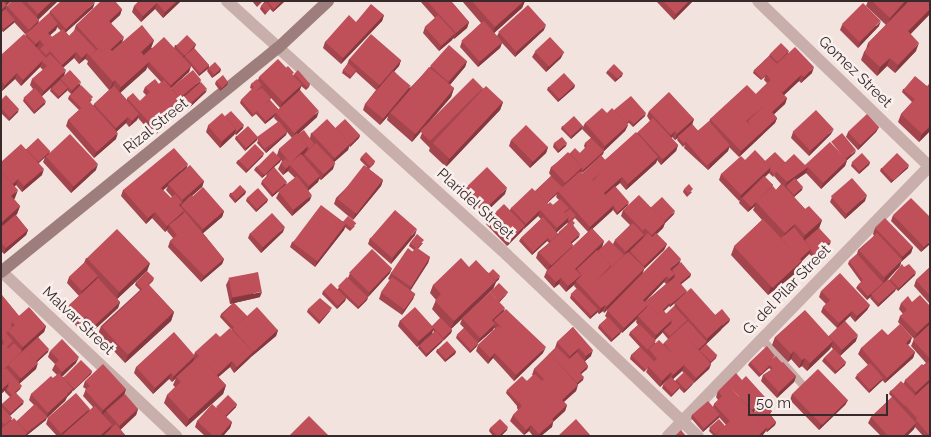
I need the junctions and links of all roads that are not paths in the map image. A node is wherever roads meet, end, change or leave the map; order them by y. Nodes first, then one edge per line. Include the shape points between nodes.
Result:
1 (226, 1) edge
2 (328, 1) edge
3 (758, 1) edge
4 (278, 48) junction
5 (930, 167) edge
6 (1, 271) edge
7 (762, 339) junction
8 (801, 383) edge
9 (682, 422) junction
10 (176, 436) edge
11 (668, 436) edge
12 (698, 436) edge

1 - 4 street, Plaridel Street
2 - 4 street, Rizal Street
3 - 5 street, Gomez Street
4 - 6 street, Rizal Street
4 - 9 street, Plaridel Street via 508,255
5 - 7 street, G. del Pilar Street
6 - 10 street, Malvar Street
7 - 8 lane
7 - 9 street, G. del Pilar Street
9 - 11 street, G. del Pilar Street
9 - 12 street, Plaridel Street

